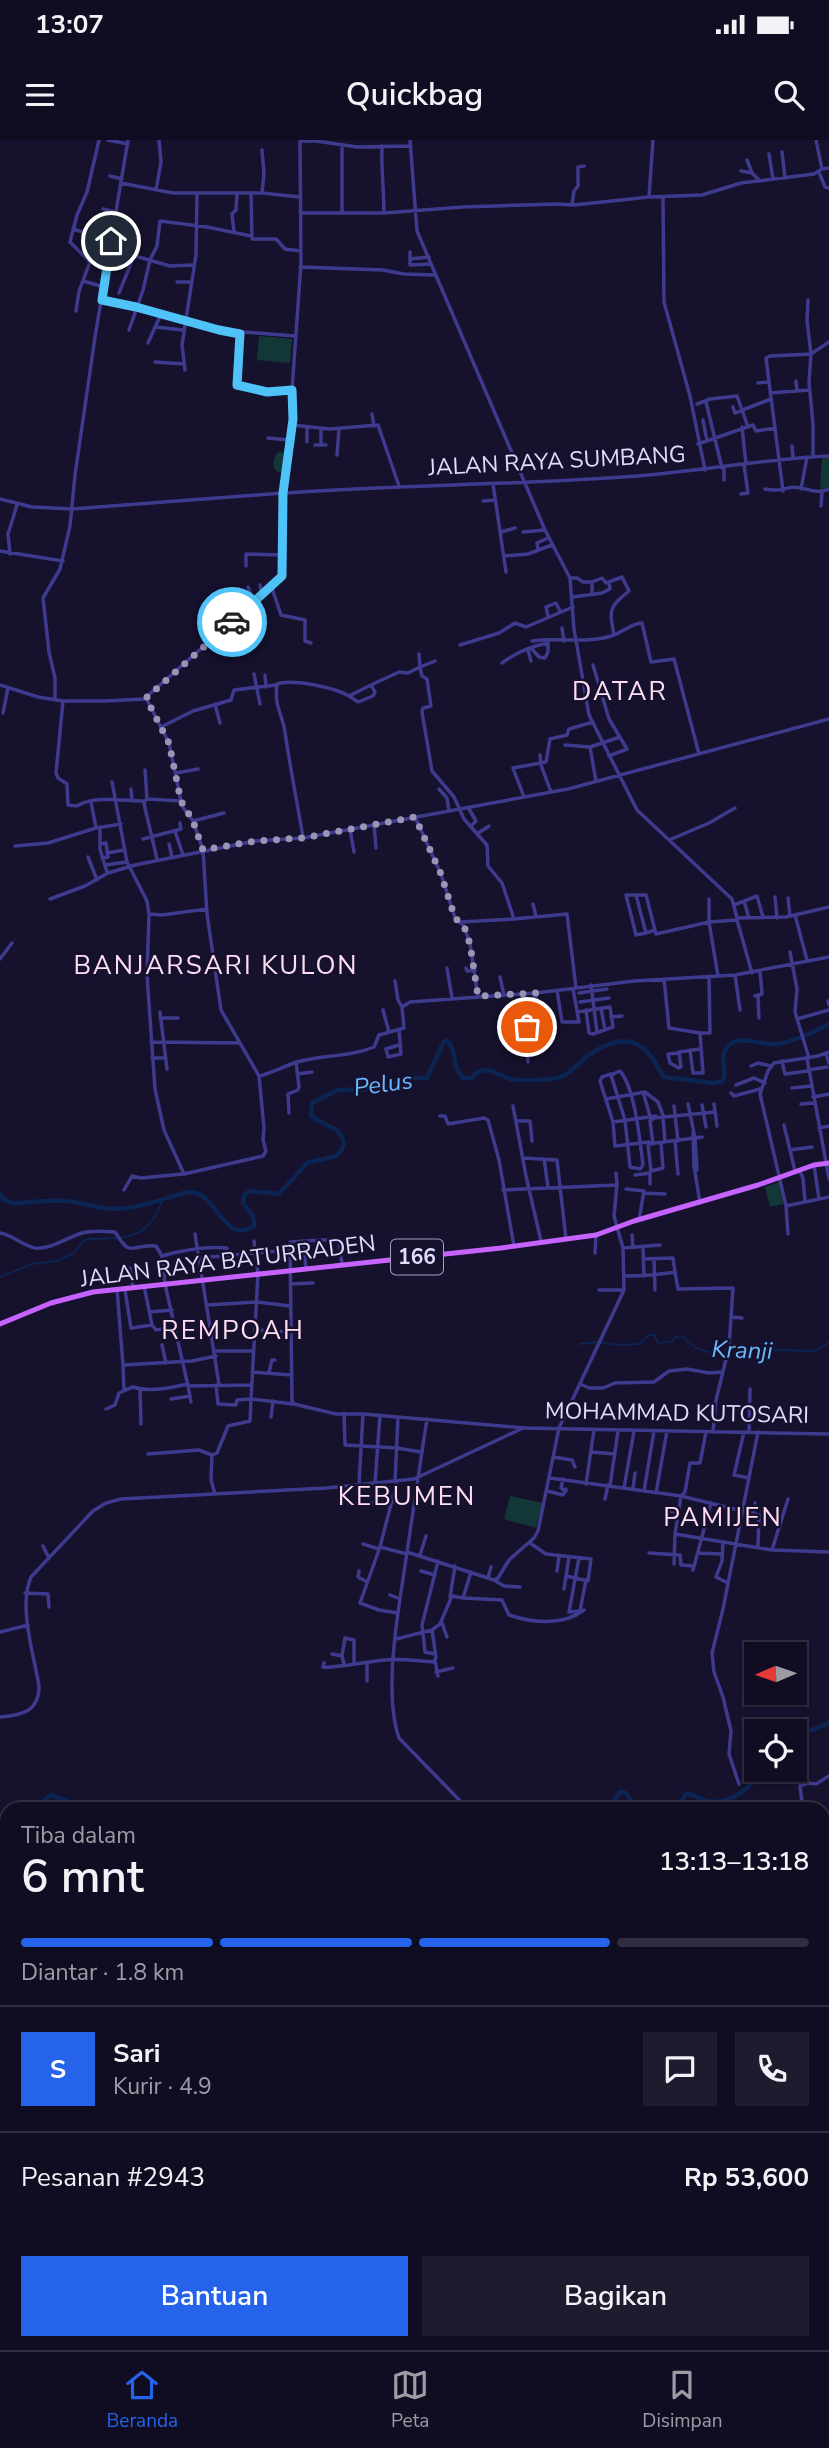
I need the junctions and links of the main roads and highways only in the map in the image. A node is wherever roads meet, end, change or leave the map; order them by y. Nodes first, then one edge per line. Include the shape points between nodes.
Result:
1 (828, 1163) edge
2 (0, 1324) edge

1 - 2 main road, JALAN RAYA BATURRADEN / 166 via 596,1235 93,1292

